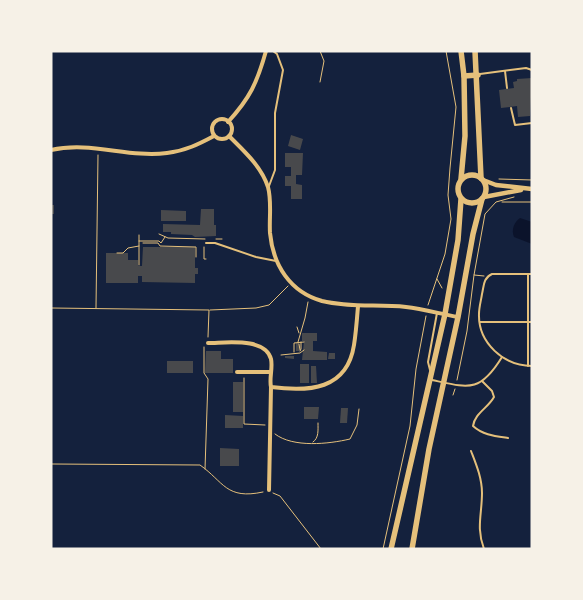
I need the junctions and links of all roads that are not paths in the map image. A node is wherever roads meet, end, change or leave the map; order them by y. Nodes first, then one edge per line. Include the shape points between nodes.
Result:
1 (266, 51) edge
2 (273, 51) edge
3 (461, 51) edge
4 (475, 51) edge
5 (532, 70) edge
6 (505, 71) junction
7 (478, 75) junction
8 (464, 76) junction
9 (507, 88) dead end
10 (511, 108) dead end
11 (228, 122) junction
12 (532, 123) edge
13 (214, 136) junction
14 (229, 136) junction
15 (51, 150) edge
16 (461, 179) junction
17 (482, 179) junction
18 (268, 188) junction
19 (524, 189) junction
20 (532, 189) edge
21 (483, 198) junction
22 (461, 199) junction
23 (206, 243) dead end
24 (276, 261) junction
25 (528, 274) junction
26 (532, 274) edge
27 (358, 306) junction
28 (437, 313) junction
29 (445, 314) junction
30 (458, 317) junction
31 (480, 322) junction
32 (528, 322) junction
33 (532, 322) edge
34 (208, 343) road end
35 (502, 357) junction
36 (528, 366) junction
37 (532, 366) edge
38 (237, 372) dead end
39 (270, 372) junction
40 (431, 377) junction
41 (482, 381) junction
42 (444, 382) junction
43 (272, 387) junction
44 (508, 438) dead end
45 (470, 451) dead end
46 (269, 490) road end
47 (391, 549) edge
48 (412, 549) edge
49 (484, 549) edge

1 - 11 street via 258,80 243,106
2 - 18 lane via 283,70 275,113 275,170
3 - 8 main road
4 - 7 main road
5 - 6 lane
6 - 7 lane
6 - 9 lane
7 - 8 main road
7 - 17 main road
8 - 16 main road via 465,136
10 - 12 lane via 515,125
11 - 13 street via 216,122 212,128
11 - 14 street via 232,129
13 - 14 street via 223,139
13 - 15 street via 197,145 168,153 76,146
14 - 18 street via 262,171
16 - 17 main road via 473,175
16 - 22 main road via 457,191
17 - 19 street
17 - 21 main road via 486,187
18 - 24 street via 270,234
19 - 20 street
19 - 21 street
21 - 22 main road via 474,204
21 - 30 main road via 472,234
22 - 29 main road via 460,225
23 - 24 lane
24 - 27 street via 290,284 309,296
25 - 26 lane
25 - 31 lane via 492,274 487,277
25 - 32 lane
27 - 28 street via 405,307
27 - 43 street via 354,347 348,367 332,383 316,388
28 - 29 street
28 - 40 lane via 428,362
29 - 30 street
29 - 40 main road
30 - 42 main road
31 - 32 lane
31 - 35 lane via 487,342
32 - 33 lane
32 - 36 lane
34 - 39 street via 253,343 265,349 271,360
35 - 36 lane
35 - 41 lane
36 - 37 lane
38 - 39 street
39 - 43 street
40 - 42 lane
40 - 47 main road
41 - 42 lane via 469,387
41 - 44 lane via 494,397 474,420 473,426 487,435
42 - 48 main road
43 - 46 street
45 - 49 lane via 482,493 479,526

